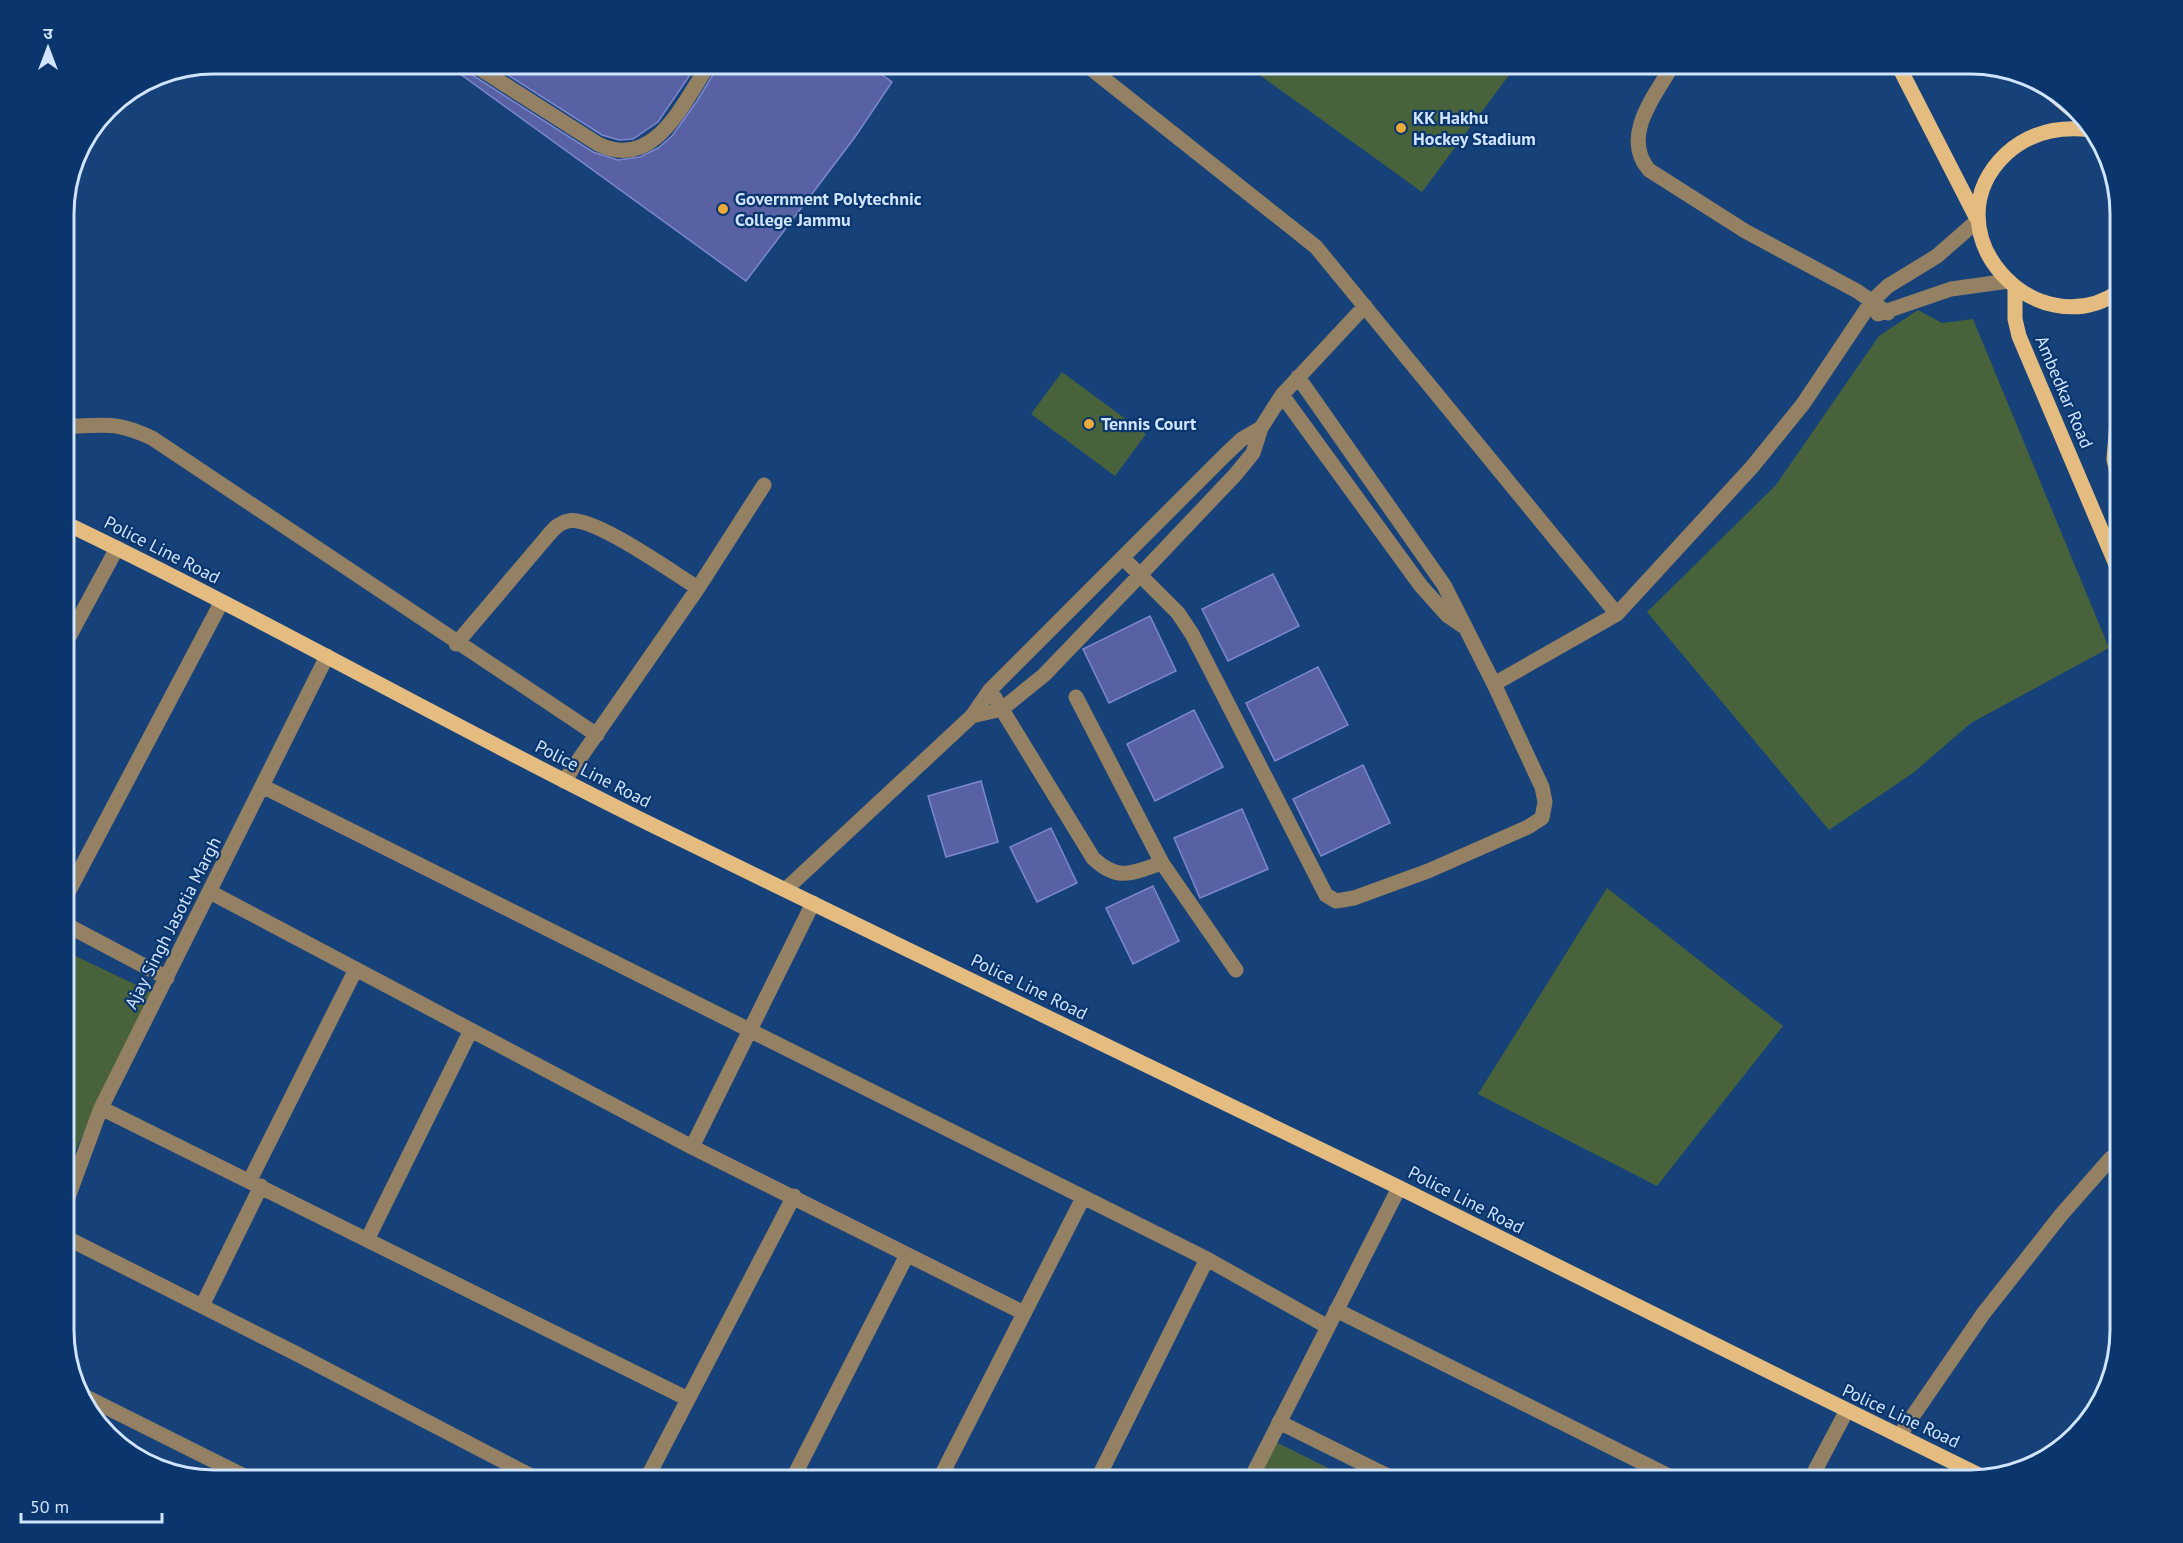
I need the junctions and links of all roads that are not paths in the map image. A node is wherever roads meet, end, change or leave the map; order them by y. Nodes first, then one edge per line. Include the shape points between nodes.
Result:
1 (1097, 73) edge
2 (1668, 73) edge
3 (1903, 73) edge
4 (488, 74) edge
5 (702, 74) edge
6 (2082, 130) edge
7 (1976, 219) junction
8 (2012, 284) junction
9 (2110, 297) edge
10 (1872, 301) junction
11 (1365, 306) junction
12 (1888, 313) junction
13 (1863, 316) junction
14 (1298, 377) junction
15 (1282, 395) junction
16 (74, 426) edge
17 (1261, 428) junction
18 (764, 485) dead end
19 (74, 527) edge
20 (117, 548) junction
21 (2110, 550) edge
22 (1124, 559) junction
23 (1141, 574) junction
24 (698, 588) junction
25 (221, 603) junction
26 (1617, 614) junction
27 (1463, 626) junction
28 (74, 628) edge
29 (456, 644) junction
30 (327, 656) junction
31 (1494, 684) junction
32 (990, 690) junction
33 (1076, 697) dead end
34 (1002, 709) junction
35 (972, 717) junction
36 (597, 735) junction
37 (564, 781) junction
38 (264, 787) junction
39 (1162, 863) junction
40 (74, 881) edge
41 (786, 889) junction
42 (210, 892) junction
43 (813, 903) junction
44 (74, 929) edge
45 (356, 969) junction
46 (1236, 970) dead end
47 (167, 978) junction
48 (471, 1030) junction
49 (749, 1032) junction
50 (101, 1108) junction
51 (692, 1147) junction
52 (2110, 1159) edge
53 (74, 1181) edge
54 (256, 1183) junction
55 (1399, 1188) junction
56 (794, 1196) junction
57 (1083, 1198) junction
58 (367, 1240) junction
59 (74, 1242) edge
60 (907, 1255) junction
61 (1207, 1259) junction
62 (202, 1306) junction
63 (1336, 1310) junction
64 (1024, 1313) junction
65 (1328, 1327) junction
66 (688, 1399) junction
67 (92, 1400) edge
68 (1846, 1412) junction
69 (1279, 1422) junction
70 (1899, 1436) junction
71 (232, 1470) edge
72 (520, 1470) edge
73 (651, 1470) edge
74 (797, 1470) edge
75 (944, 1470) edge
76 (1102, 1470) edge
77 (1255, 1470) edge
78 (1376, 1470) edge
79 (1657, 1470) edge
80 (1815, 1470) edge
81 (1969, 1470) edge

1 - 11 street via 1316,248
2 - 10 street via 1642,119 1638,146 1642,162 1677,190
3 - 7 main road
4 - 5 street via 598,144 626,153 654,140
6 - 7 main road via 2054,130 2016,145 1985,180
7 - 8 main road via 1987,250
7 - 10 street via 1936,256 1888,286
8 - 9 main road via 2036,300 2063,307
8 - 12 street via 1951,289
8 - 21 main road, Ambedkar Road via 2019,336
10 - 12 street
10 - 13 street
11 - 14 street
11 - 26 street
12 - 13 street
13 - 26 street via 1803,404 1752,467
14 - 15 street
14 - 27 street via 1444,585
15 - 17 street
15 - 27 street via 1421,586 1447,615
16 - 29 street via 112,424 152,438
17 - 22 street via 1226,454
17 - 23 street via 1253,453
18 - 24 street
19 - 20 main road, Police Line Road
20 - 25 main road, Police Line Road
20 - 28 street
22 - 23 street
22 - 32 street
23 - 31 street via 1192,633 1326,895 1336,901 1428,871 1542,818 1542,787
23 - 34 street via 1044,675
24 - 29 street via 603,529 569,520 556,527
24 - 36 street
25 - 30 main road, Police Line Road
25 - 40 street
26 - 31 street
27 - 31 street
29 - 36 street
30 - 37 main road, Police Line Road
30 - 38 street, Ajay Singh Jasotia Margh
32 - 34 street
32 - 35 street
33 - 39 street
34 - 35 street
34 - 39 street via 1102,867 1114,874 1124,874
35 - 41 street
36 - 37 street
37 - 41 main road, Police Line Road
38 - 42 street, Ajay Singh Jasotia Margh
38 - 49 street
39 - 46 street
41 - 43 main road, Police Line Road
42 - 45 street
42 - 47 street, Ajay Singh Jasotia Margh
43 - 49 street
43 - 55 main road, Police Line Road
44 - 47 street
45 - 48 street
45 - 54 street
47 - 50 street, Ajay Singh Jasotia Margh
48 - 51 street
48 - 58 street
49 - 51 street
49 - 57 street
50 - 53 street, Ajay Singh Jasotia Margh
50 - 54 street
51 - 56 street
52 - 70 street via 1983,1314
54 - 58 street
54 - 62 street
55 - 63 street
55 - 68 main road, Police Line Road
56 - 60 street
56 - 66 street
57 - 61 street
57 - 64 street
58 - 66 street
59 - 62 street
60 - 64 street
60 - 74 street
61 - 65 street
61 - 76 street
62 - 72 street
63 - 65 street
63 - 79 street
64 - 75 street
65 - 69 street
66 - 73 street
67 - 71 street
68 - 70 main road, Police Line Road
68 - 80 street
69 - 77 street
69 - 78 street
70 - 81 main road, Police Line Road

